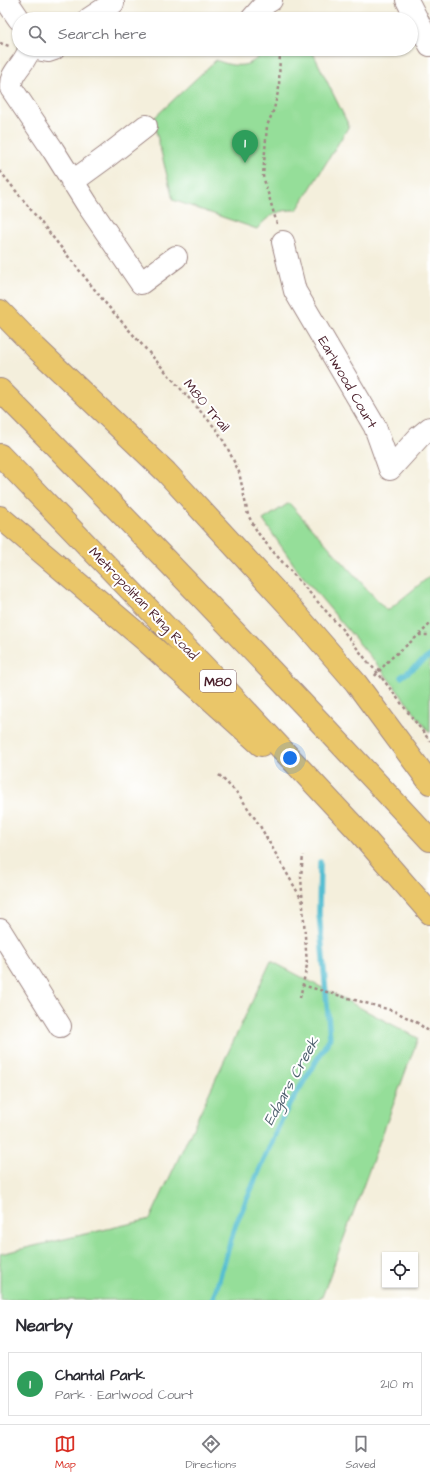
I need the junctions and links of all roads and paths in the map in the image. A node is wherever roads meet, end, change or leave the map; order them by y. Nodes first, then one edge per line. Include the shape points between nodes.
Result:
1 (6, 0) edge
2 (272, 0) edge
3 (407, 0) edge
4 (113, 3) dead end
5 (14, 12) edge
6 (100, 12) edge
7 (258, 12) edge
8 (413, 12) edge
9 (418, 21) edge
10 (430, 44) edge
11 (28, 56) edge
12 (280, 56) edge
13 (146, 126) dead end
14 (0, 171) edge
15 (72, 182) junction
16 (283, 242) joint
17 (176, 257) dead end
18 (0, 311) edge
19 (0, 390) edge
20 (430, 428) edge
21 (0, 455) edge
22 (0, 517) edge
23 (430, 624) edge
24 (418, 635) junction
25 (430, 635) edge
26 (380, 668) dead end
27 (430, 742) edge
28 (219, 775) dead end
29 (430, 783) edge
30 (361, 834) junction
31 (430, 840) edge
32 (303, 855) dead end
33 (302, 900) junction
34 (430, 913) edge
35 (0, 930) edge
36 (302, 985) junction
37 (300, 998) dead end
38 (60, 1026) dead end
39 (430, 1032) edge

1 - 5 street
2 - 7 street
3 - 8 street
4 - 6 street
9 - 10 street
11 - 15 street via 12,78 10,88
12 - 16 path via 279,88 267,126 263,176
13 - 15 street
14 - 27 path, M80 Trail, bridge via 107,305 217,430 239,472 248,514 258,532 382,678
15 - 17 street via 141,283
16 - 20 street, Earlwood Court via 295,291 375,427 390,469 418,437
18 - 29 highway via 166,472 277,592 356,683
19 - 31 highway via 180,573
21 - 30 highway, Metropolitan Ring Road / M80 via 217,679
22 - 30 highway via 145,640
23 - 24 path
24 - 25 path
24 - 26 path via 390,659 372,679
28 - 33 path via 239,795 260,826
30 - 34 highway, Metropolitan Ring Road / M80
32 - 33 path
33 - 36 path via 306,965
35 - 38 street
36 - 37 path
36 - 39 path via 394,1011

